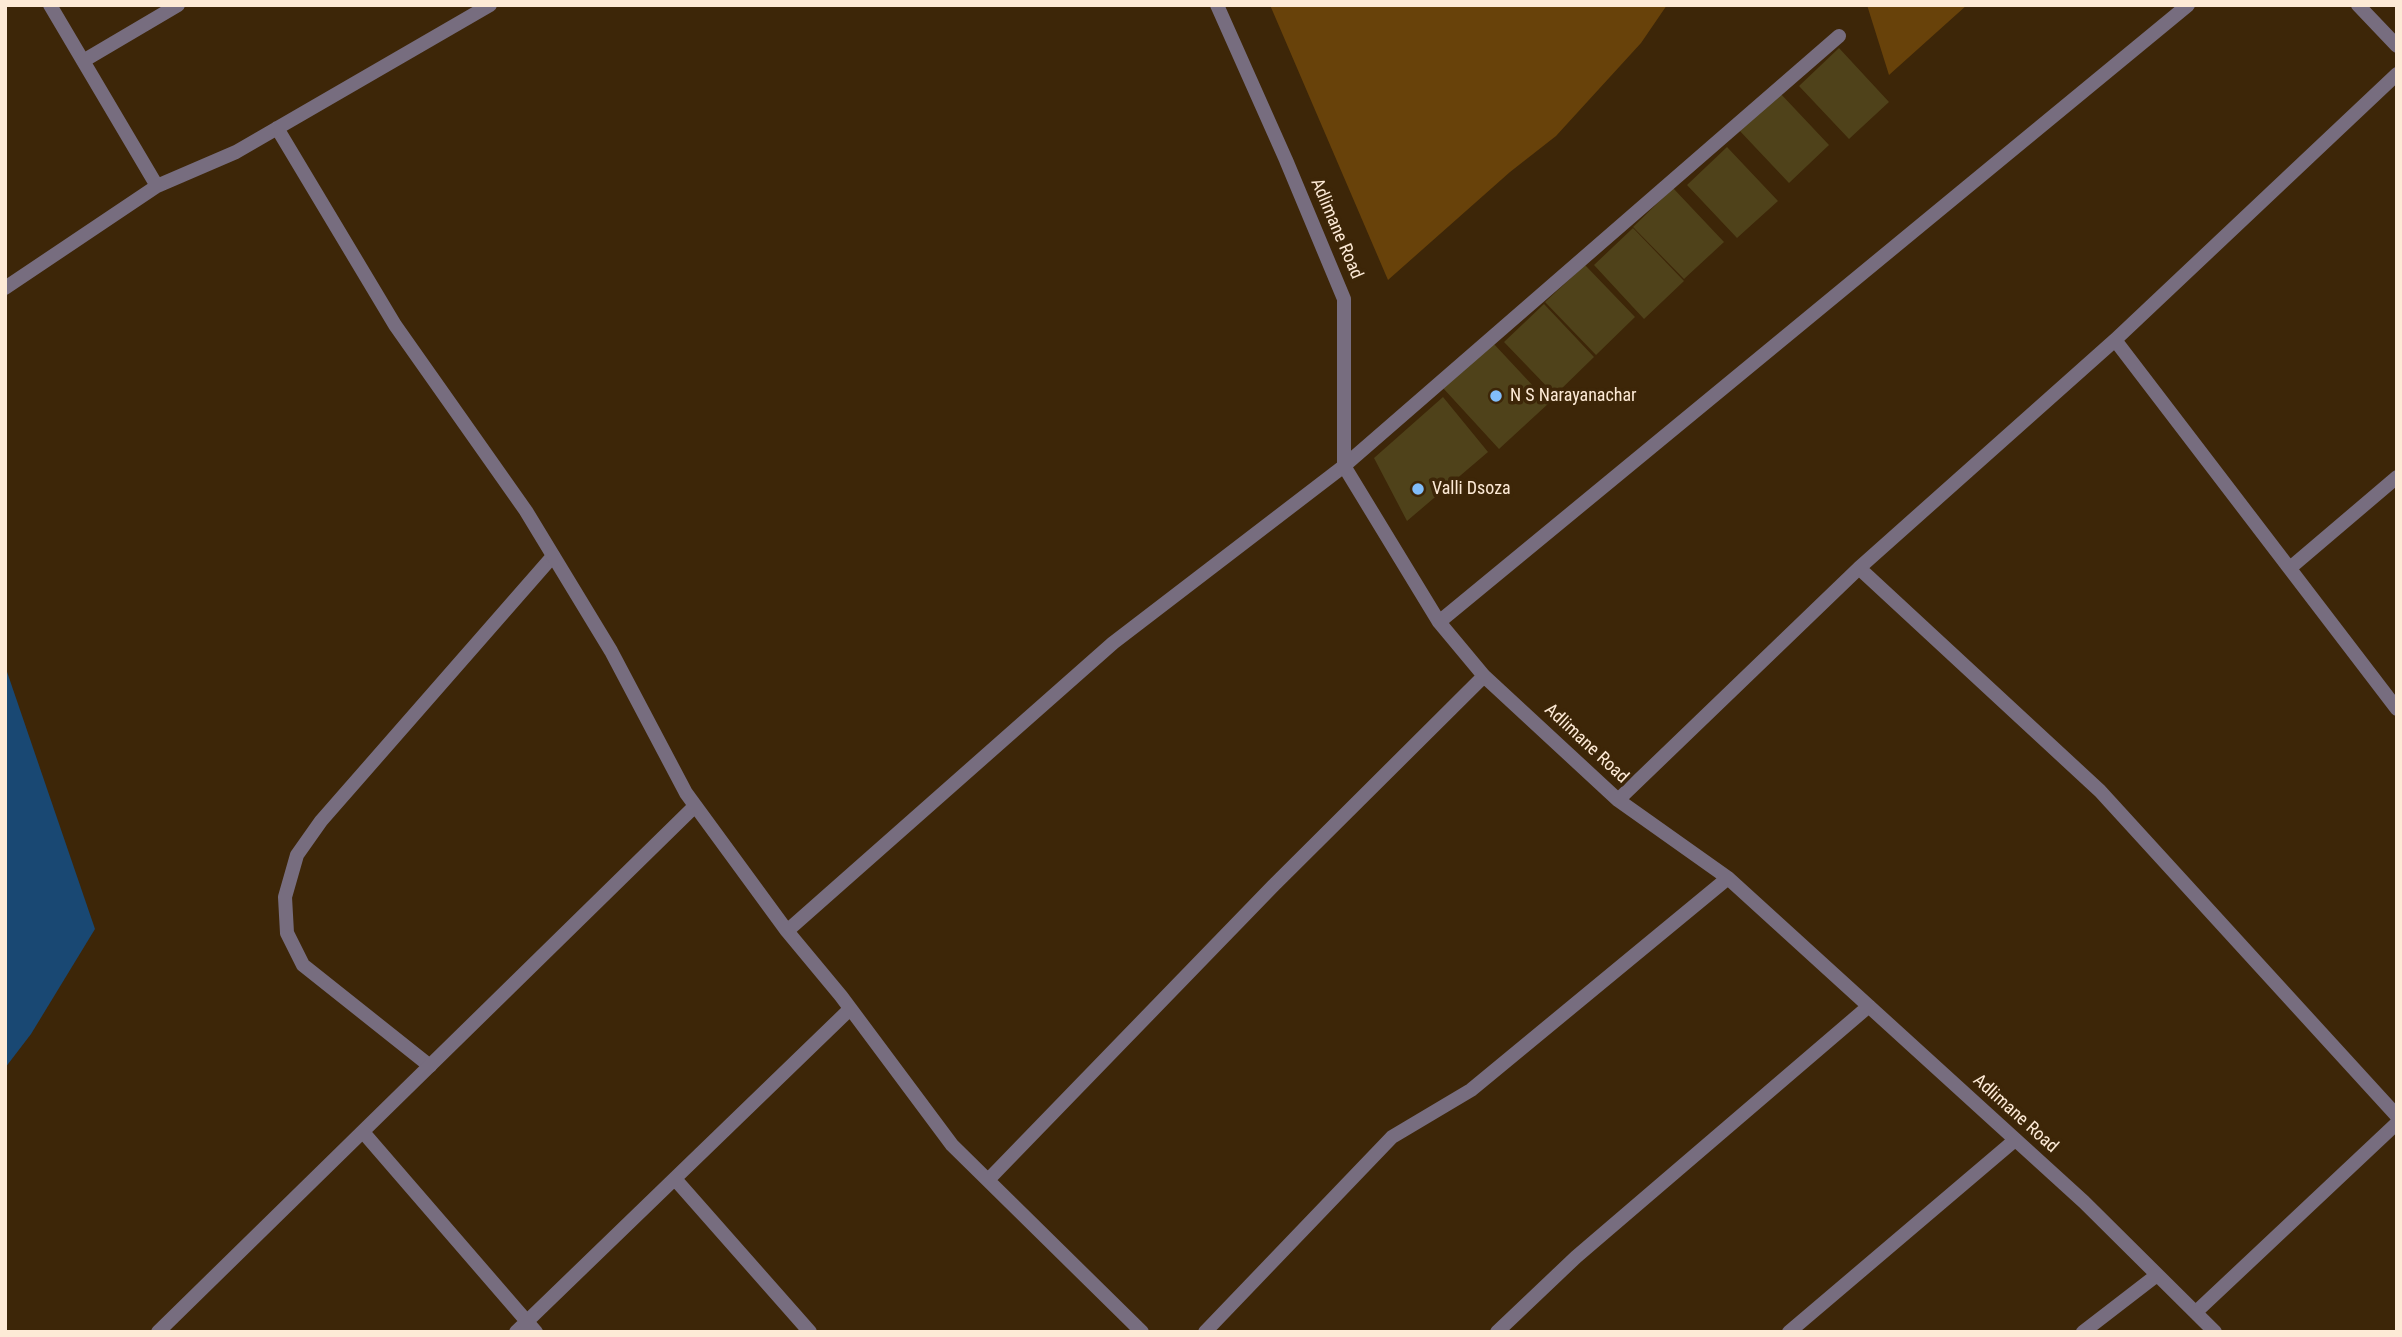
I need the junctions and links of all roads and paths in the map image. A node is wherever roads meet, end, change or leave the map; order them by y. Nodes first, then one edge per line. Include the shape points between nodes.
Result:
1 (50, 5) edge
2 (178, 5) edge
3 (490, 5) edge
4 (1217, 5) edge
5 (2188, 5) edge
6 (2358, 5) edge
7 (1839, 36) dead end
8 (2397, 46) edge
9 (83, 61) junction
10 (2397, 74) edge
11 (277, 128) junction
12 (157, 186) junction
13 (5, 288) edge
14 (2116, 340) junction
15 (1344, 466) junction
16 (2397, 477) edge
17 (553, 556) junction
18 (1859, 568) junction
19 (2290, 568) junction
20 (1439, 622) junction
21 (1484, 676) junction
22 (2397, 709) edge
23 (1618, 800) junction
24 (695, 806) junction
25 (1728, 878) junction
26 (787, 931) junction
27 (1869, 1006) junction
28 (850, 1009) junction
29 (430, 1066) junction
30 (2397, 1116) edge
31 (2397, 1123) edge
32 (363, 1132) junction
33 (2015, 1140) junction
34 (675, 1178) junction
35 (988, 1180) junction
36 (2157, 1275) junction
37 (2196, 1312) junction
38 (532, 1327) edge
39 (158, 1332) edge
40 (516, 1332) edge
41 (810, 1332) edge
42 (1142, 1332) edge
43 (1205, 1332) edge
44 (1497, 1332) edge
45 (1789, 1332) edge
46 (2083, 1332) edge
47 (2214, 1332) edge

1 - 9 street
2 - 9 street
3 - 11 street
4 - 15 street, Adlimane Road via 1344,299
5 - 20 street
6 - 8 street
7 - 15 street
9 - 12 street
10 - 14 street
11 - 12 street via 236,152
11 - 17 street via 394,324
12 - 13 street
14 - 18 street
14 - 19 street
15 - 20 street, Adlimane Road
15 - 26 street via 1114,643
16 - 19 street
17 - 24 street via 611,651
17 - 29 street via 321,821 297,855 285,897 287,933 303,965
18 - 23 street
18 - 30 street via 2100,791
19 - 22 street
20 - 21 street, Adlimane Road
21 - 23 street, Adlimane Road
21 - 35 street
23 - 25 street, Adlimane Road
24 - 26 street
24 - 29 street
25 - 27 street, Adlimane Road
25 - 43 street via 1471,1090 1392,1137
26 - 28 street
27 - 33 street, Adlimane Road
27 - 44 street via 1576,1257
28 - 34 street
28 - 35 street via 952,1145
29 - 32 street
31 - 37 street
32 - 38 street
32 - 39 street
33 - 36 street, Adlimane Road
33 - 45 street
34 - 38 street
34 - 41 street
35 - 42 street
36 - 37 street, Adlimane Road
36 - 46 street
37 - 47 street, Adlimane Road
38 - 40 street

